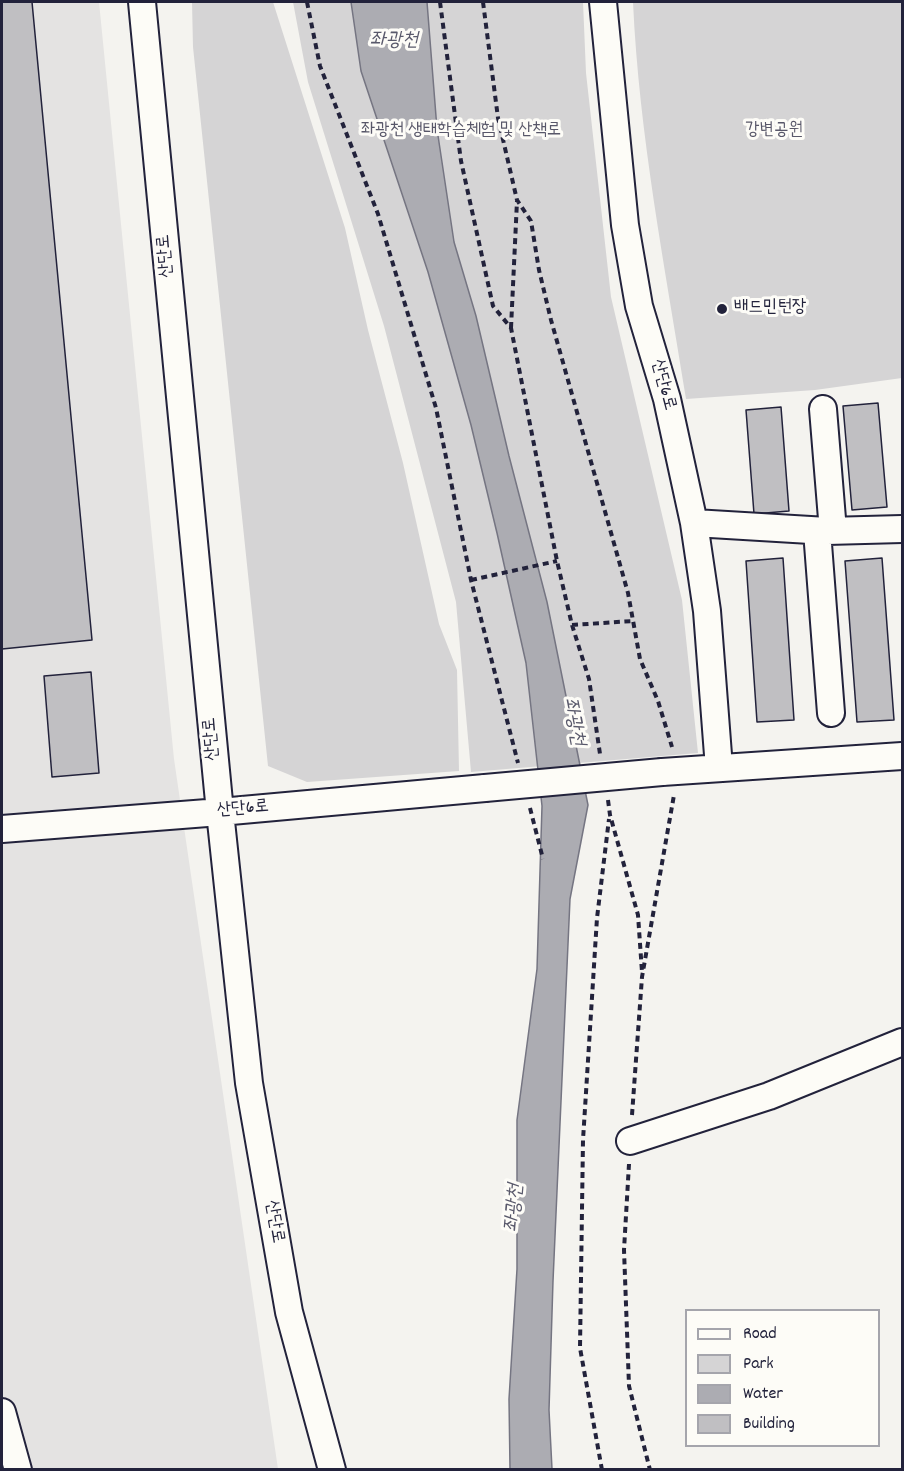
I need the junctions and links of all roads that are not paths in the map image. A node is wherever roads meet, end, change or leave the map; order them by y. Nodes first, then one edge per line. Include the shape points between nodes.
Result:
1 (142, 2) edge
2 (603, 2) edge
3 (823, 409) dead end
4 (694, 523) junction
5 (903, 529) edge
6 (825, 531) junction
7 (831, 713) dead end
8 (903, 756) edge
9 (719, 768) junction
10 (220, 812) junction
11 (2, 829) edge
12 (903, 1042) edge
13 (630, 1141) dead end
14 (2, 1412) edge
15 (18, 1470) edge
16 (332, 1470) edge

1 - 10 street, 산단로
2 - 4 street, 산단6로 via 625,225 639,306 667,399
3 - 6 street
4 - 6 street
4 - 9 street, 산단6로 via 707,611
5 - 6 street
6 - 7 street
8 - 9 street
9 - 10 street, 산단6로, bridge
10 - 11 street, 산단6로
10 - 16 street, 산단로 via 249,1083 269,1202 289,1312
12 - 13 street via 769,1096
14 - 15 street

